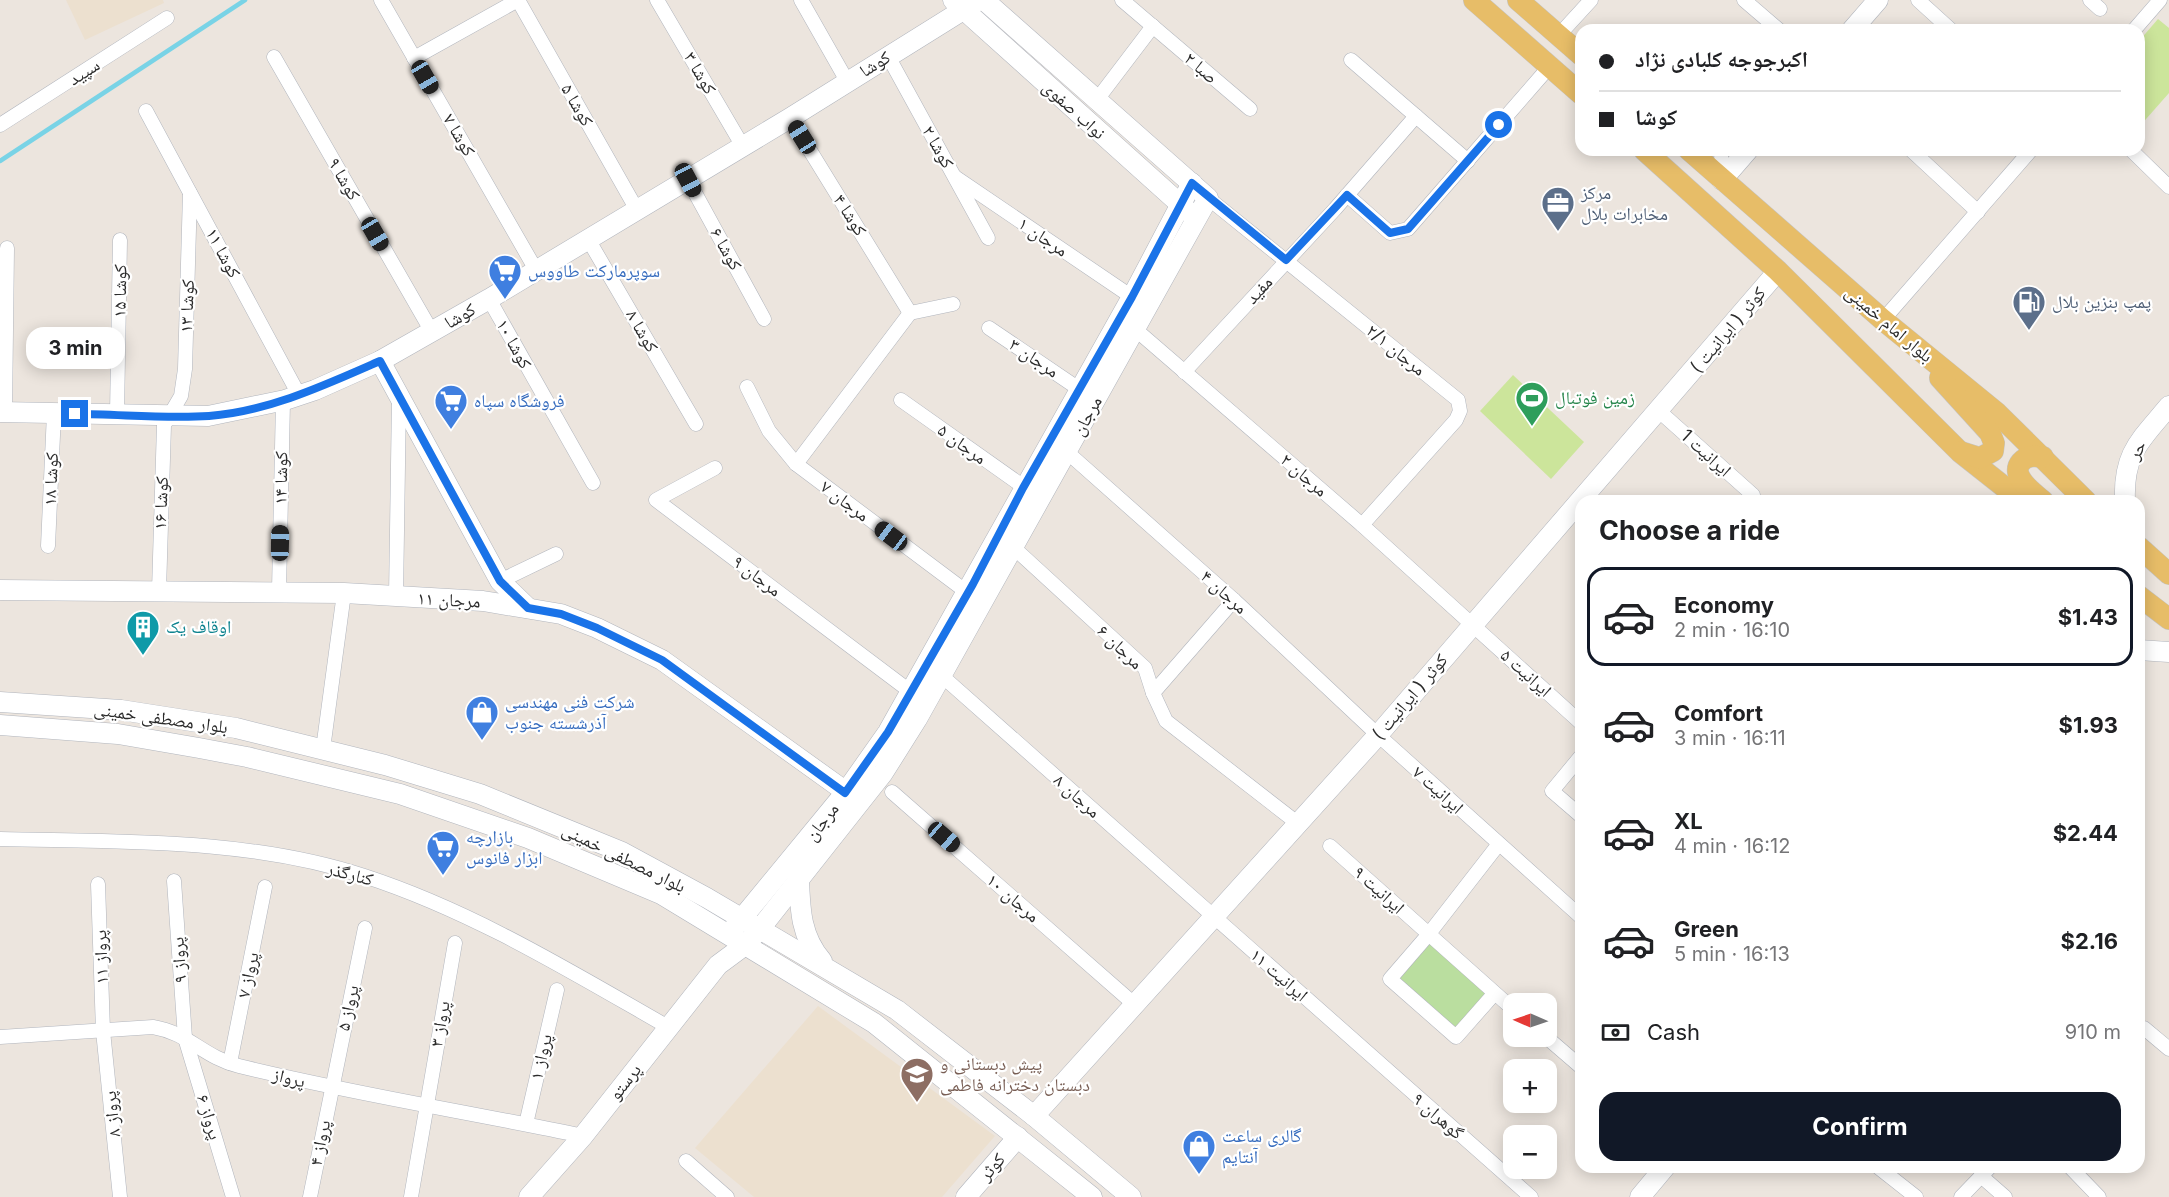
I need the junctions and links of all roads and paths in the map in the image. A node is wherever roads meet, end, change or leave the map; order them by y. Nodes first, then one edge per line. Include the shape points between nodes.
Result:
1 (381, 0) edge
2 (518, 0) edge
3 (657, 0) edge
4 (801, 0) edge
5 (984, 0) edge
6 (1122, 0) edge
7 (1474, 0) edge
8 (1518, 0) edge
9 (1591, 0) edge
10 (1744, 0) edge
11 (1878, 0) edge
12 (1918, 0) edge
13 (2160, 0) edge
14 (965, 3) edge
15 (167, 18) dead end
16 (1772, 24) edge
17 (1857, 24) edge
18 (1944, 24) edge
19 (2139, 24) edge
20 (1153, 26) junction
21 (1559, 35) junction
22 (1575, 50) edge
23 (888, 56) junction
24 (274, 57) dead end
25 (414, 58) junction
26 (1351, 60) dead end
27 (1550, 66) junction
28 (847, 81) junction
29 (1575, 89) edge
30 (1096, 101) junction
31 (1250, 109) dead end
32 (146, 111) dead end
33 (1416, 116) junction
34 (790, 118) junction
35 (0, 125) edge
36 (742, 146) junction
37 (1651, 156) edge
38 (1696, 156) edge
39 (1721, 156) edge
40 (1743, 156) edge
41 (1917, 156) edge
42 (2026, 156) edge
43 (2137, 156) edge
44 (1468, 161) junction
45 (955, 177) junction
46 (688, 180) junction
47 (1722, 180) junction
48 (1192, 183) junction
49 (2169, 187) edge
50 (190, 193) junction
51 (1347, 195) junction
52 (1208, 198) junction
53 (1180, 205) junction
54 (637, 210) junction
55 (1978, 212) junction
56 (1197, 218) junction
57 (988, 238) dead end
58 (588, 239) junction
59 (120, 240) dead end
60 (7, 248) dead end
61 (1286, 260) junction
62 (536, 270) junction
63 (1778, 271) junction
64 (1132, 297) junction
65 (489, 299) junction
66 (954, 304) dead end
67 (910, 313) junction
68 (764, 319) dead end
69 (1883, 320) junction
70 (988, 328) dead end
71 (1135, 329) junction
72 (432, 332) junction
73 (1931, 360) junction
74 (380, 361) junction
75 (1184, 372) junction
76 (747, 387) dead end
77 (1079, 389) junction
78 (399, 394) junction
79 (291, 398) junction
80 (900, 400) dead end
81 (2169, 406) edge
82 (1659, 411) junction
83 (3, 412) edge
84 (54, 413) junction
85 (117, 414) junction
86 (168, 415) junction
87 (696, 424) dead end
88 (1067, 452) junction
89 (1960, 452) junction
90 (2043, 457) junction
91 (796, 464) junction
92 (715, 468) dead end
93 (593, 483) dead end
94 (1023, 488) junction
95 (1588, 495) edge
96 (1753, 495) dead end
97 (2014, 495) edge
98 (2036, 495) edge
99 (2080, 495) edge
100 (2125, 495) edge
101 (1041, 498) junction
102 (1575, 509) edge
103 (1362, 525) junction
104 (48, 546) dead end
105 (1014, 548) junction
106 (2145, 552) edge
107 (556, 554) dead end
108 (2169, 574) edge
109 (500, 581) junction
110 (0, 590) edge
111 (159, 591) junction
112 (279, 591) junction
113 (344, 593) junction
114 (968, 593) junction
115 (396, 597) junction
116 (1234, 600) junction
117 (2145, 601) edge
118 (528, 608) junction
119 (2169, 619) edge
120 (1472, 624) junction
121 (2145, 650) edge
122 (2169, 652) edge
123 (942, 676) junction
124 (911, 692) junction
125 (1152, 693) junction
126 (0, 702) edge
127 (1575, 718) edge
128 (0, 725) edge
129 (1378, 735) junction
130 (323, 749) junction
131 (1575, 763) edge
132 (892, 792) dead end
133 (852, 797) junction
134 (1575, 811) edge
135 (1296, 822) junction
136 (0, 839) edge
137 (1498, 845) junction
138 (1330, 846) dead end
139 (799, 879) junction
140 (174, 881) dead end
141 (98, 884) dead end
142 (266, 887) dead end
143 (1575, 912) edge
144 (1212, 916) junction
145 (741, 919) junction
146 (365, 928) dead end
147 (759, 930) junction
148 (728, 935) junction
149 (1428, 935) junction
150 (455, 943) dead end
151 (745, 945) junction
152 (718, 965) junction
153 (830, 970) junction
154 (557, 990) dead end
155 (1494, 994) junction
156 (1503, 1001) edge
157 (1134, 1004) junction
158 (668, 1027) junction
159 (2145, 1029) edge
160 (103, 1031) junction
161 (1346, 1034) joint
162 (0, 1037) edge
163 (185, 1038) junction
164 (1557, 1046) edge
165 (2169, 1049) edge
166 (1575, 1062) edge
167 (230, 1063) junction
168 (331, 1088) junction
169 (425, 1106) junction
170 (1034, 1116) junction
171 (526, 1124) junction
172 (583, 1136) junction
173 (1018, 1137) junction
174 (686, 1161) dead end
175 (1660, 1173) edge
176 (1886, 1173) edge
177 (1985, 1173) edge
178 (1987, 1173) edge
179 (2076, 1173) edge
180 (120, 1197) edge
181 (233, 1197) edge
182 (310, 1197) edge
183 (411, 1197) edge
184 (529, 1197) edge
185 (728, 1197) edge
186 (966, 1197) edge
187 (1092, 1197) edge
188 (1131, 1197) edge
189 (1531, 1197) edge
190 (1640, 1197) edge
191 (1916, 1197) edge
192 (1960, 1197) edge
193 (2005, 1197) edge
194 (2099, 1197) edge

1 - 25 street, کوشا ۷
2 - 25 street
2 - 54 street, کوشا ۵
3 - 36 street, کوشا ۳
4 - 28 street
5 - 30 street, نواب صفوی
6 - 20 street, صبا ۲
7 - 27 main road
8 - 21 main road
9 - 21 street
10 - 16 street
11 - 17 street
12 - 18 street
13 - 19 street
14 - 23 street, کوشا
14 - 53 street, نواب صفوی
15 - 35 street, سپید
20 - 30 street
20 - 31 street, صبا ۲
21 - 22 main road
23 - 28 street, کوشا
23 - 45 street, کوشا ۲
24 - 72 street, کوشا ۹
25 - 62 street, کوشا ۷
26 - 33 street
27 - 29 main road
27 - 44 street
28 - 34 street, کوشا
30 - 48 street, نواب صفوی
32 - 50 street, کوشا ۱۱
33 - 44 street
33 - 51 street, مفید
34 - 36 street, کوشا
34 - 67 street, کوشا ۴
36 - 46 street, کوشا
37 - 63 main road, بلوار امام خمینی
38 - 47 main road, بلوار امام خمینی
39 - 47 street
40 - 47 street
41 - 55 street
42 - 55 street
43 - 49 street
44 - 51 street via 1408,229 1390,233
45 - 57 street, کوشا ۲
45 - 64 street, مرجان ۱
46 - 54 street, کوشا
46 - 68 street, کوشا ۶
47 - 69 main road, بلوار امام خمینی
48 - 52 street, نواب صفوی
48 - 53 street, مرجان
50 - 79 street, کوشا ۱۱
50 - 86 street, کوشا ۱۳ via 185,369 181,396
51 - 61 street, مفید
52 - 56 street, مرجان
52 - 61 street, مرجان ۲/۱
53 - 56 street, نواب صفوی
53 - 64 street, مرجان
54 - 58 street, کوشا
55 - 69 street
56 - 71 street, مرجان
58 - 62 street, کوشا
58 - 87 street, کوشا ۸
59 - 85 street, کوشا ۱۵
60 - 83 street
61 - 75 street, مفید
61 - 103 street, مرجان ۲/۱ via 1458,400 1460,411 1456,420
62 - 65 street, کوشا
63 - 82 street, کوثر ( ایرانیت )
63 - 89 main road, بلوار امام خمینی
64 - 77 street, مرجان
65 - 72 street, کوشا
65 - 93 street, کوشا ۱۰
66 - 67 street
67 - 91 street
69 - 73 main road, بلوار امام خمینی
70 - 77 street, مرجان ۳
71 - 75 street, مرجان ۲
71 - 88 street, مرجان
72 - 74 street, کوشا
73 - 89 main road via 1942,383 1994,442 1993,451 1980,458
73 - 90 main road, بلوار امام خمینی via 1997,413
74 - 78 street
74 - 79 street, کوشا
75 - 103 street, مرجان ۲
76 - 91 street, مرجان ۷ via 769,431
77 - 94 street, مرجان
78 - 109 street
78 - 115 street
79 - 86 street, کوشا via 208,416
79 - 112 street, کوشا ۱۴
80 - 94 street, مرجان ۵
81 - 100 street, حر via 2132,451 2124,478
82 - 95 street, کوثر ( ایرانیت )
82 - 96 street, ایرانیت 1
83 - 84 street, کوشا
84 - 85 street, کوشا
84 - 104 street, کوشا ۱۸
85 - 86 street, کوشا
86 - 111 street, کوشا ۱۶ via 164,425
88 - 101 street, مرجان
88 - 116 street, مرجان ۴
89 - 97 main road, بلوار امام خمینی
90 - 98 main road via 2031,455 2023,459 2017,473
90 - 99 main road, بلوار امام خمینی
91 - 114 street, مرجان ۷
92 - 124 street, مرجان ۹ via 656,500
94 - 101 street, مرجان ۵
94 - 114 street, مرجان
101 - 105 street, مرجان
102 - 120 street, کوثر ( ایرانیت )
103 - 120 street, مرجان ۲
105 - 123 street, مرجان
105 - 125 street, مرجان ۶ via 1145,668
106 - 108 main road
107 - 109 street
109 - 118 street
110 - 111 street, مرجان ۱۱
111 - 112 street, مرجان ۱۱
112 - 113 street, مرجان ۱۱
113 - 115 street, مرجان ۱۱
113 - 130 street
114 - 124 street, مرجان
115 - 118 street, مرجان ۱۱ via 483,601
116 - 125 street
116 - 129 street, مرجان ۴
117 - 119 main road
118 - 133 street, مرجان ۱۱ via 561,614 662,660
120 - 127 street, ایرانیت ۵
120 - 129 street, کوثر ( ایرانیت )
121 - 122 street
123 - 133 street, مرجان via 883,773
123 - 144 street, مرجان ۸
124 - 133 street, مرجان
125 - 135 street, مرجان ۶ via 1166,721
126 - 130 street, بلوار مصطفی خمینی via 120,710 236,728
128 - 148 street, بلوار مصطفی خمینی via 118,734 176,744 400,794 528,838 661,894
129 - 135 street, کوثر ( ایرانیت )
129 - 137 street, ایرانیت ۷
130 - 145 street, بلوار مصطفی خمینی via 480,794 622,852
131 - 134 street via 1552,791
132 - 157 street, مرجان ۱۰
133 - 139 street, مرجان
133 - 145 street, مرجان
135 - 144 street, کوثر ( ایرانیت )
136 - 158 street, کنارگذر via 172,844 274,855 363,876 468,919
137 - 143 street, ایرانیت ۷
137 - 149 street
138 - 149 street, ایرانیت ۹
139 - 147 street, مرجان
139 - 153 street via 805,936
140 - 163 street, پرواز ۹
141 - 160 street, پرواز ۱۱
142 - 167 street, پرواز ۷
144 - 157 street, کوثر ( ایرانیت )
144 - 161 street, ایرانیت ۱۱
145 - 147 street, بلوار مصطفی خمینی
145 - 148 street, مرجان
146 - 168 street, پرواز ۵
147 - 151 street, مرجان
147 - 153 street, بلوار مصطفی خمینی
148 - 151 street, بلوار مصطفی خمینی
148 - 152 street
149 - 155 street, ایرانیت ۹
149 - 155 street via 1390,979 1431,1016 1456,1037
150 - 169 street, پرواز ۳
151 - 152 street, مرجان
151 - 173 street, بلوار مصطفی خمینی via 874,1023
152 - 158 street, پرستو
153 - 170 street, بلوار مصطفی خمینی via 897,1010
154 - 171 street, پرواز ۱
155 - 156 street, ایرانیت ۹
157 - 170 street, کوثر ( ایرانیت )
158 - 172 street, پرستو
159 - 165 street
160 - 162 street, پرواز
160 - 163 street, پرواز via 153,1027
160 - 180 street, پرواز ۸
161 - 189 street, گوهران ۹
163 - 167 street, پرواز via 210,1057
163 - 181 street, پرواز ۶
164 - 166 street
167 - 168 street, پرواز
168 - 169 street, پرواز
168 - 182 street, پرواز ۴
169 - 171 street, پرواز
169 - 183 street, پرواز ۳
170 - 188 street, بلوار مصطفی خمینی
171 - 172 street, پرواز
172 - 184 street, پرستو
173 - 186 street, کوثر
173 - 187 street, بلوار مصطفی خمینی
174 - 185 street
175 - 190 street
176 - 191 street
177 - 192 street
178 - 193 street
179 - 194 street

